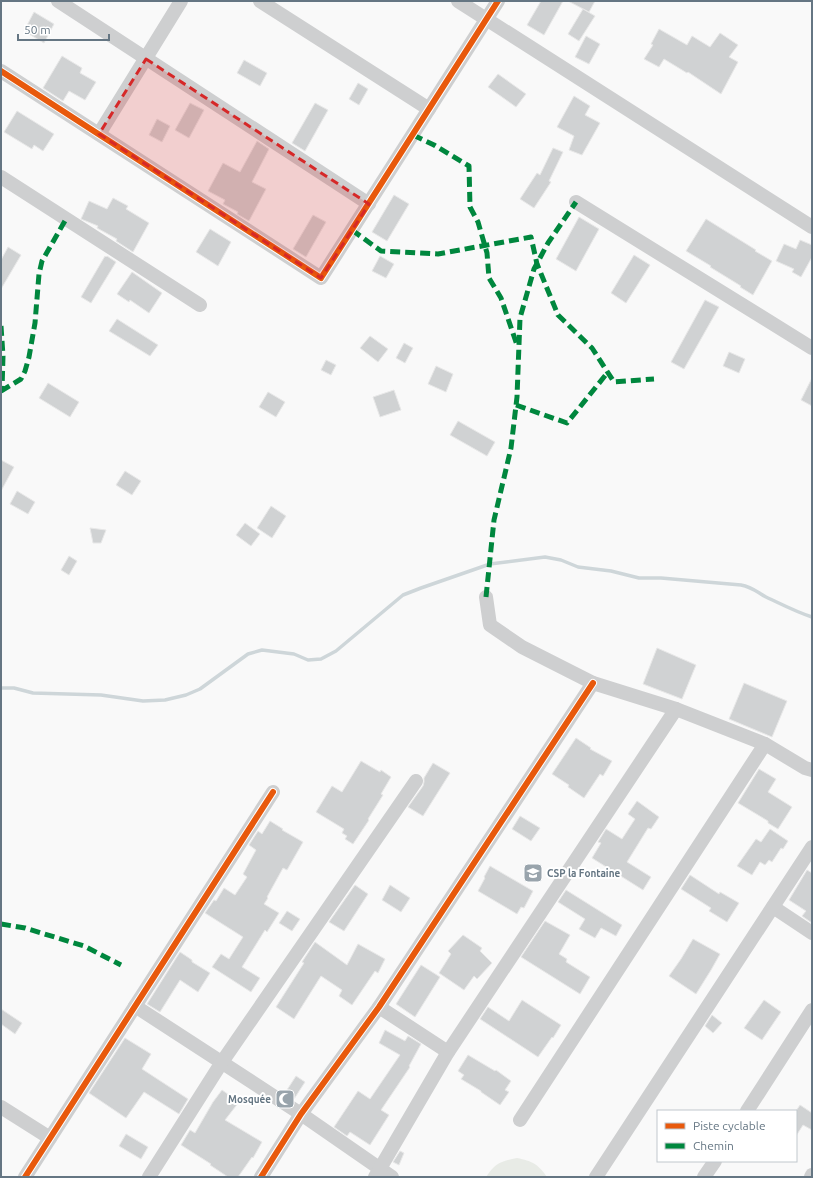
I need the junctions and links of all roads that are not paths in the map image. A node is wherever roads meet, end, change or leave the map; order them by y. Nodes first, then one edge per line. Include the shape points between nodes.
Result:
1 (58, 1) edge
2 (181, 1) edge
3 (260, 1) edge
4 (458, 1) edge
5 (498, 1) edge
6 (487, 19) junction
7 (146, 58) junction
8 (1, 71) edge
9 (430, 109) junction
10 (99, 134) junction
11 (1, 177) edge
12 (576, 202) dead end
13 (369, 204) junction
14 (812, 227) edge
15 (200, 305) dead end
16 (812, 348) edge
17 (486, 597) dead end
18 (593, 683) junction
19 (676, 708) junction
20 (765, 744) junction
21 (812, 770) edge
22 (416, 781) dead end
23 (273, 792) dead end
24 (812, 847) edge
25 (773, 907) junction
26 (812, 933) edge
27 (135, 1006) junction
28 (380, 1007) junction
29 (812, 1010) edge
30 (448, 1052) junction
31 (222, 1062) junction
32 (1, 1107) edge
33 (748, 1110) edge
34 (301, 1114) junction
35 (520, 1120) dead end
36 (50, 1138) junction
37 (714, 1162) edge
38 (377, 1173) edge
39 (25, 1177) edge
40 (148, 1177) edge
41 (261, 1177) edge
42 (392, 1177) edge
43 (596, 1177) edge
44 (704, 1177) edge

1 - 7 street
2 - 7 street
3 - 9 street
4 - 6 street
5 - 6 street
6 - 9 street
6 - 14 street
7 - 10 street
7 - 13 street
8 - 10 street
9 - 13 street
10 - 13 street via 321,278
11 - 15 street
12 - 16 street
17 - 18 street via 490,625 522,648
18 - 19 street
18 - 28 street
19 - 20 street
19 - 30 street
20 - 21 street
20 - 35 street
22 - 31 street
23 - 27 street
24 - 25 street
25 - 26 street
25 - 43 street
27 - 31 street
27 - 36 street
28 - 30 street
28 - 34 street
29 - 33 street
30 - 38 street
31 - 34 street
31 - 40 street
32 - 36 street
34 - 38 street
34 - 41 street
36 - 39 street
37 - 44 street
38 - 42 street

